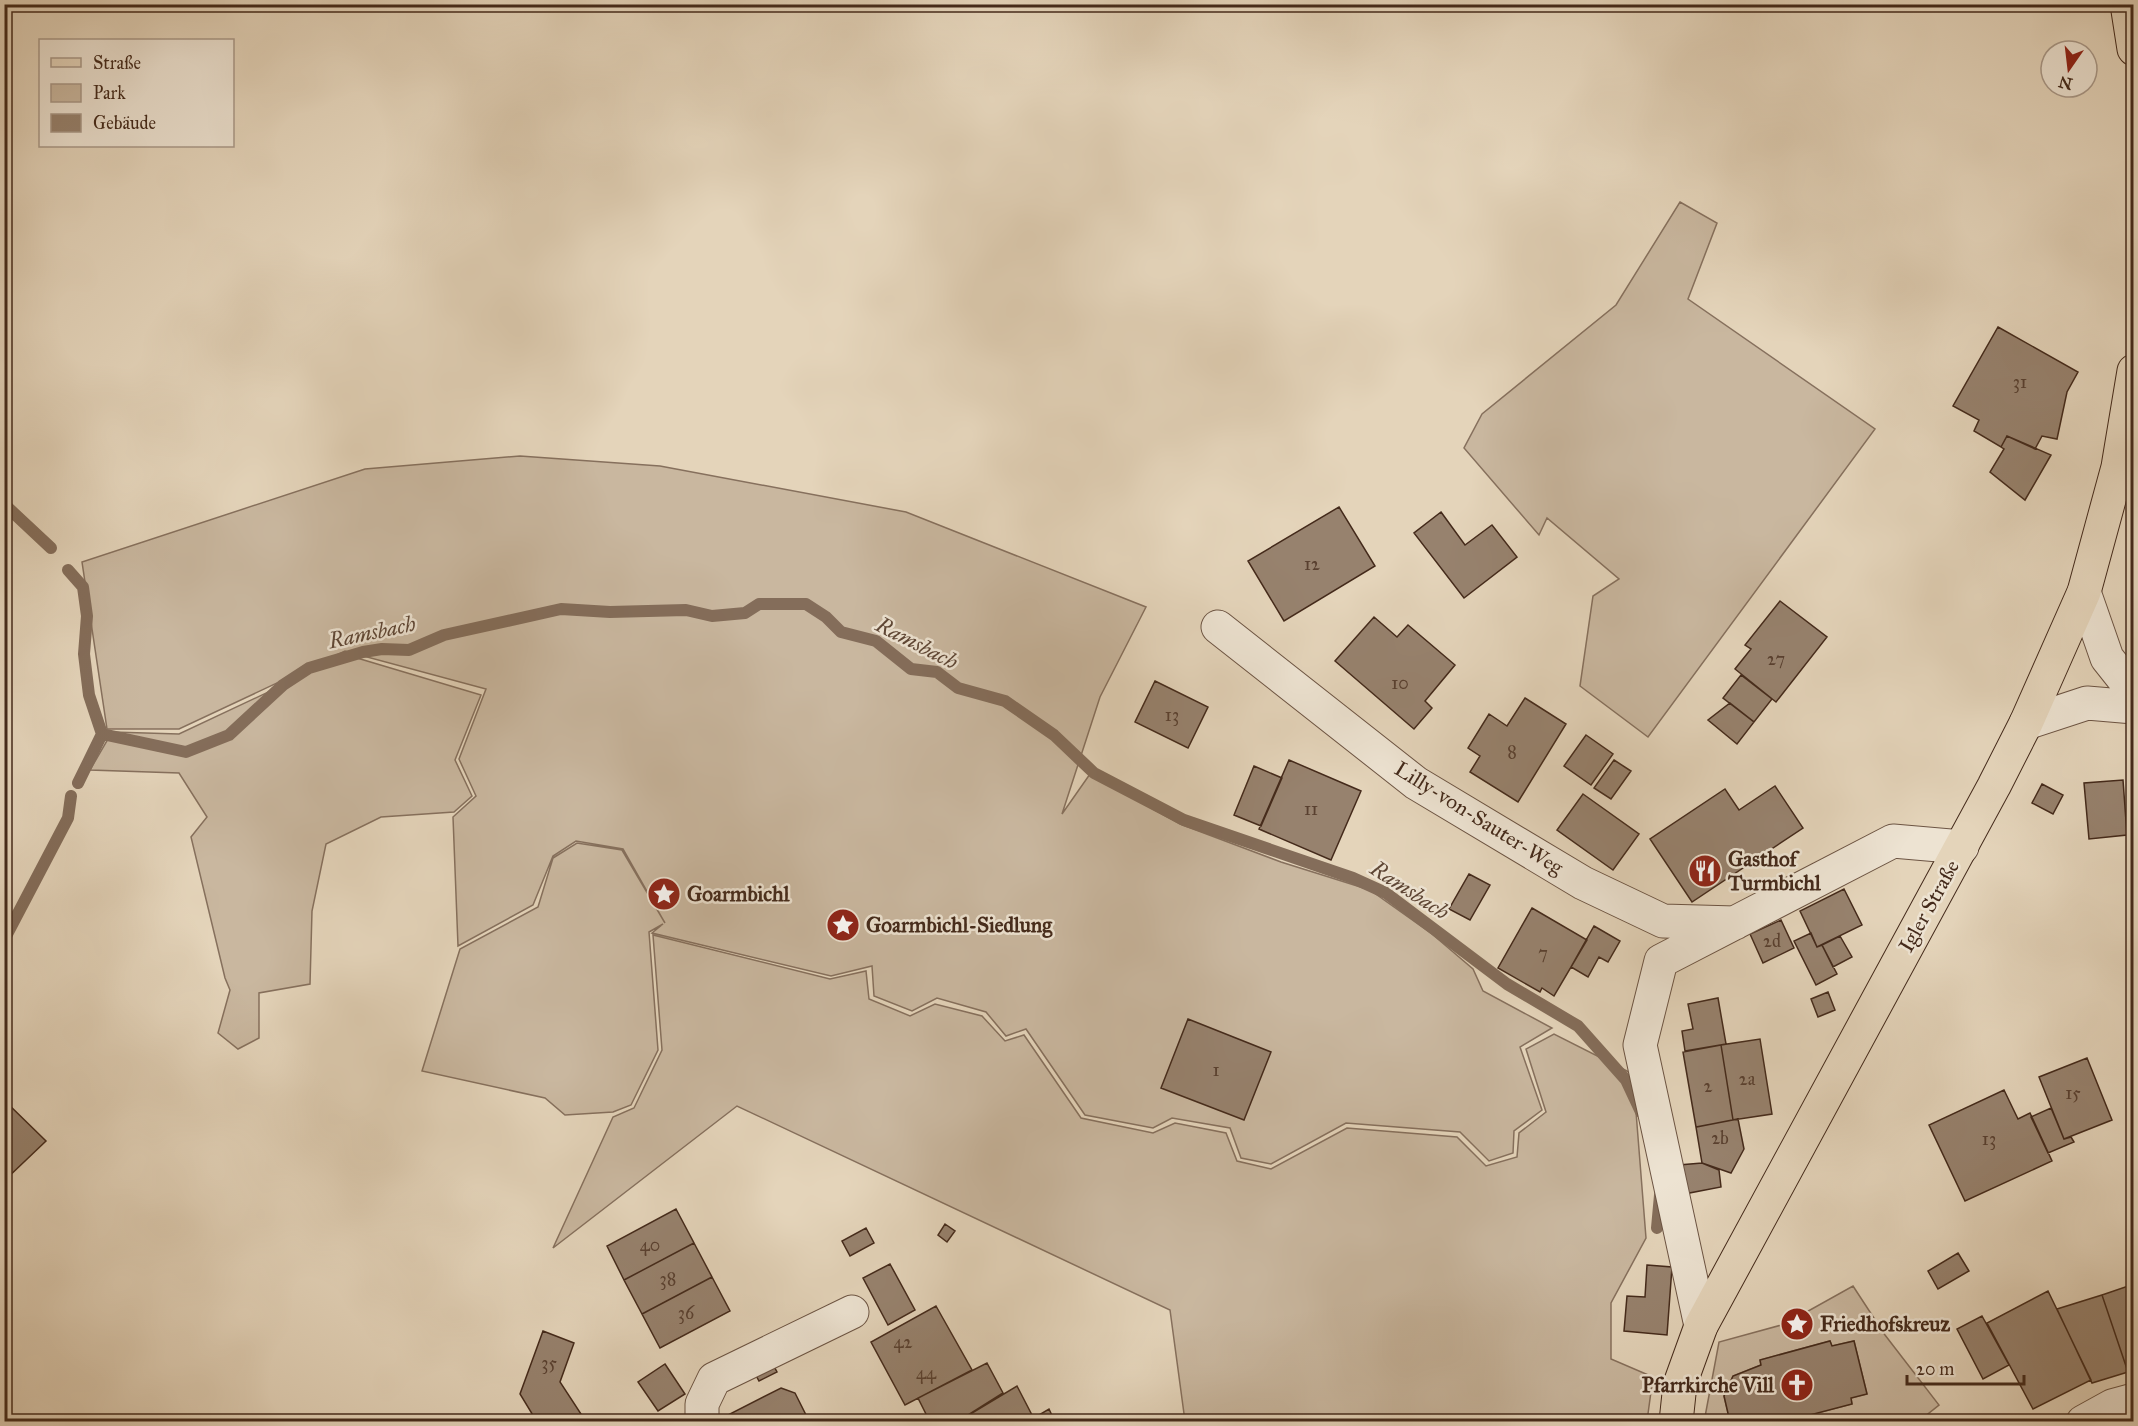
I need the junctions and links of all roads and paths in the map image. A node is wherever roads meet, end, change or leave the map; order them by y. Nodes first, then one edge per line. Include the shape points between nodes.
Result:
1 (2127, 4) edge
2 (2133, 49) edge
3 (2133, 371) edge
4 (2084, 592) junction
5 (1218, 627) dead end
6 (2133, 692) edge
7 (2133, 707) edge
8 (2026, 723) junction
9 (1962, 847) junction
10 (1740, 923) junction
11 (852, 1312) dead end
12 (1701, 1326) junction
13 (2133, 1400) edge
14 (702, 1422) edge
15 (1676, 1422) edge
16 (2083, 1422) edge

1 - 2 main road
3 - 4 main road, Igler Straße via 2118,466
4 - 6 street via 2107,658
4 - 8 main road, Igler Straße
5 - 10 street, Lilly-von-Sauter-Weg via 1416,783 1583,883 1663,921
7 - 8 street via 2086,703
8 - 9 main road, Igler Straße
9 - 10 street, Lilly-von-Sauter-Weg via 1893,841
9 - 12 main road, Igler Straße
10 - 12 street, Lilly-von-Sauter-Weg via 1661,961 1640,1045
11 - 14 street via 714,1379 702,1404
12 - 15 main road, Igler Straße via 1680,1384
13 - 16 street

